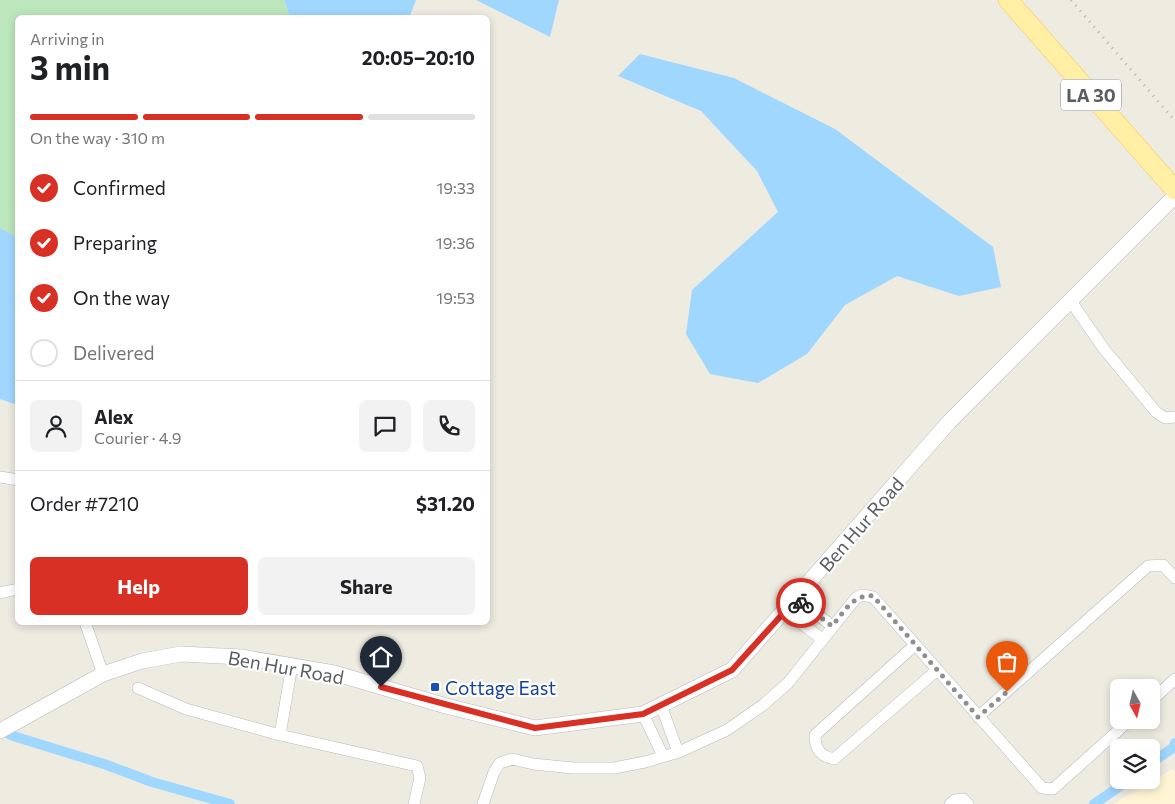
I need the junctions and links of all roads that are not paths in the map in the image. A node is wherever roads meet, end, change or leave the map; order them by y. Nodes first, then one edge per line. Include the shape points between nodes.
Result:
1 (1008, 0) edge
2 (1175, 190) edge
3 (1175, 196) edge
4 (1070, 300) junction
5 (1175, 417) edge
6 (0, 476) edge
7 (15, 479) edge
8 (1175, 578) edge
9 (15, 590) edge
10 (0, 593) edge
11 (797, 598) junction
12 (784, 611) junction
13 (86, 625) edge
14 (832, 626) junction
15 (822, 639) junction
16 (914, 645) junction
17 (292, 665) junction
18 (936, 671) junction
19 (103, 674) junction
20 (1175, 680) edge
21 (138, 688) dead end
22 (1160, 693) edge
23 (661, 705) junction
24 (643, 714) junction
25 (978, 717) junction
26 (1120, 729) edge
27 (0, 731) edge
28 (280, 735) junction
29 (678, 752) junction
30 (663, 756) junction
31 (414, 804) edge
32 (483, 804) edge
33 (950, 804) edge
34 (968, 804) edge

1 - 2 main road, LA 30
3 - 4 street, Ben Hur Road
4 - 5 street via 1104,349 1156,412 1165,418
4 - 11 street, Ben Hur Road via 949,422
6 - 7 street
8 - 25 street via 1163,565 1148,566
9 - 10 street
11 - 12 street, Ben Hur Road
11 - 14 street
12 - 15 street
12 - 23 street, Ben Hur Road via 732,670
13 - 19 street
14 - 15 street
14 - 16 street via 856,598 873,596
15 - 29 street via 788,683 763,705 728,730
16 - 18 street
16 - 18 street via 815,735 815,746 824,756 834,759
17 - 19 street, Ben Hur Road via 240,657 180,654 142,661
17 - 24 street, Ben Hur Road via 334,673 535,728
17 - 28 street
18 - 25 street
19 - 27 street, Ben Hur Road
20 - 22 street
21 - 28 street via 186,710
23 - 24 street, Ben Hur Road
23 - 29 street
24 - 30 street
25 - 26 street via 1042,788 1054,788
28 - 31 street via 417,766 420,778
29 - 30 street
30 - 32 street via 614,768 573,768 533,764 512,758 500,763
33 - 34 street via 963,799

